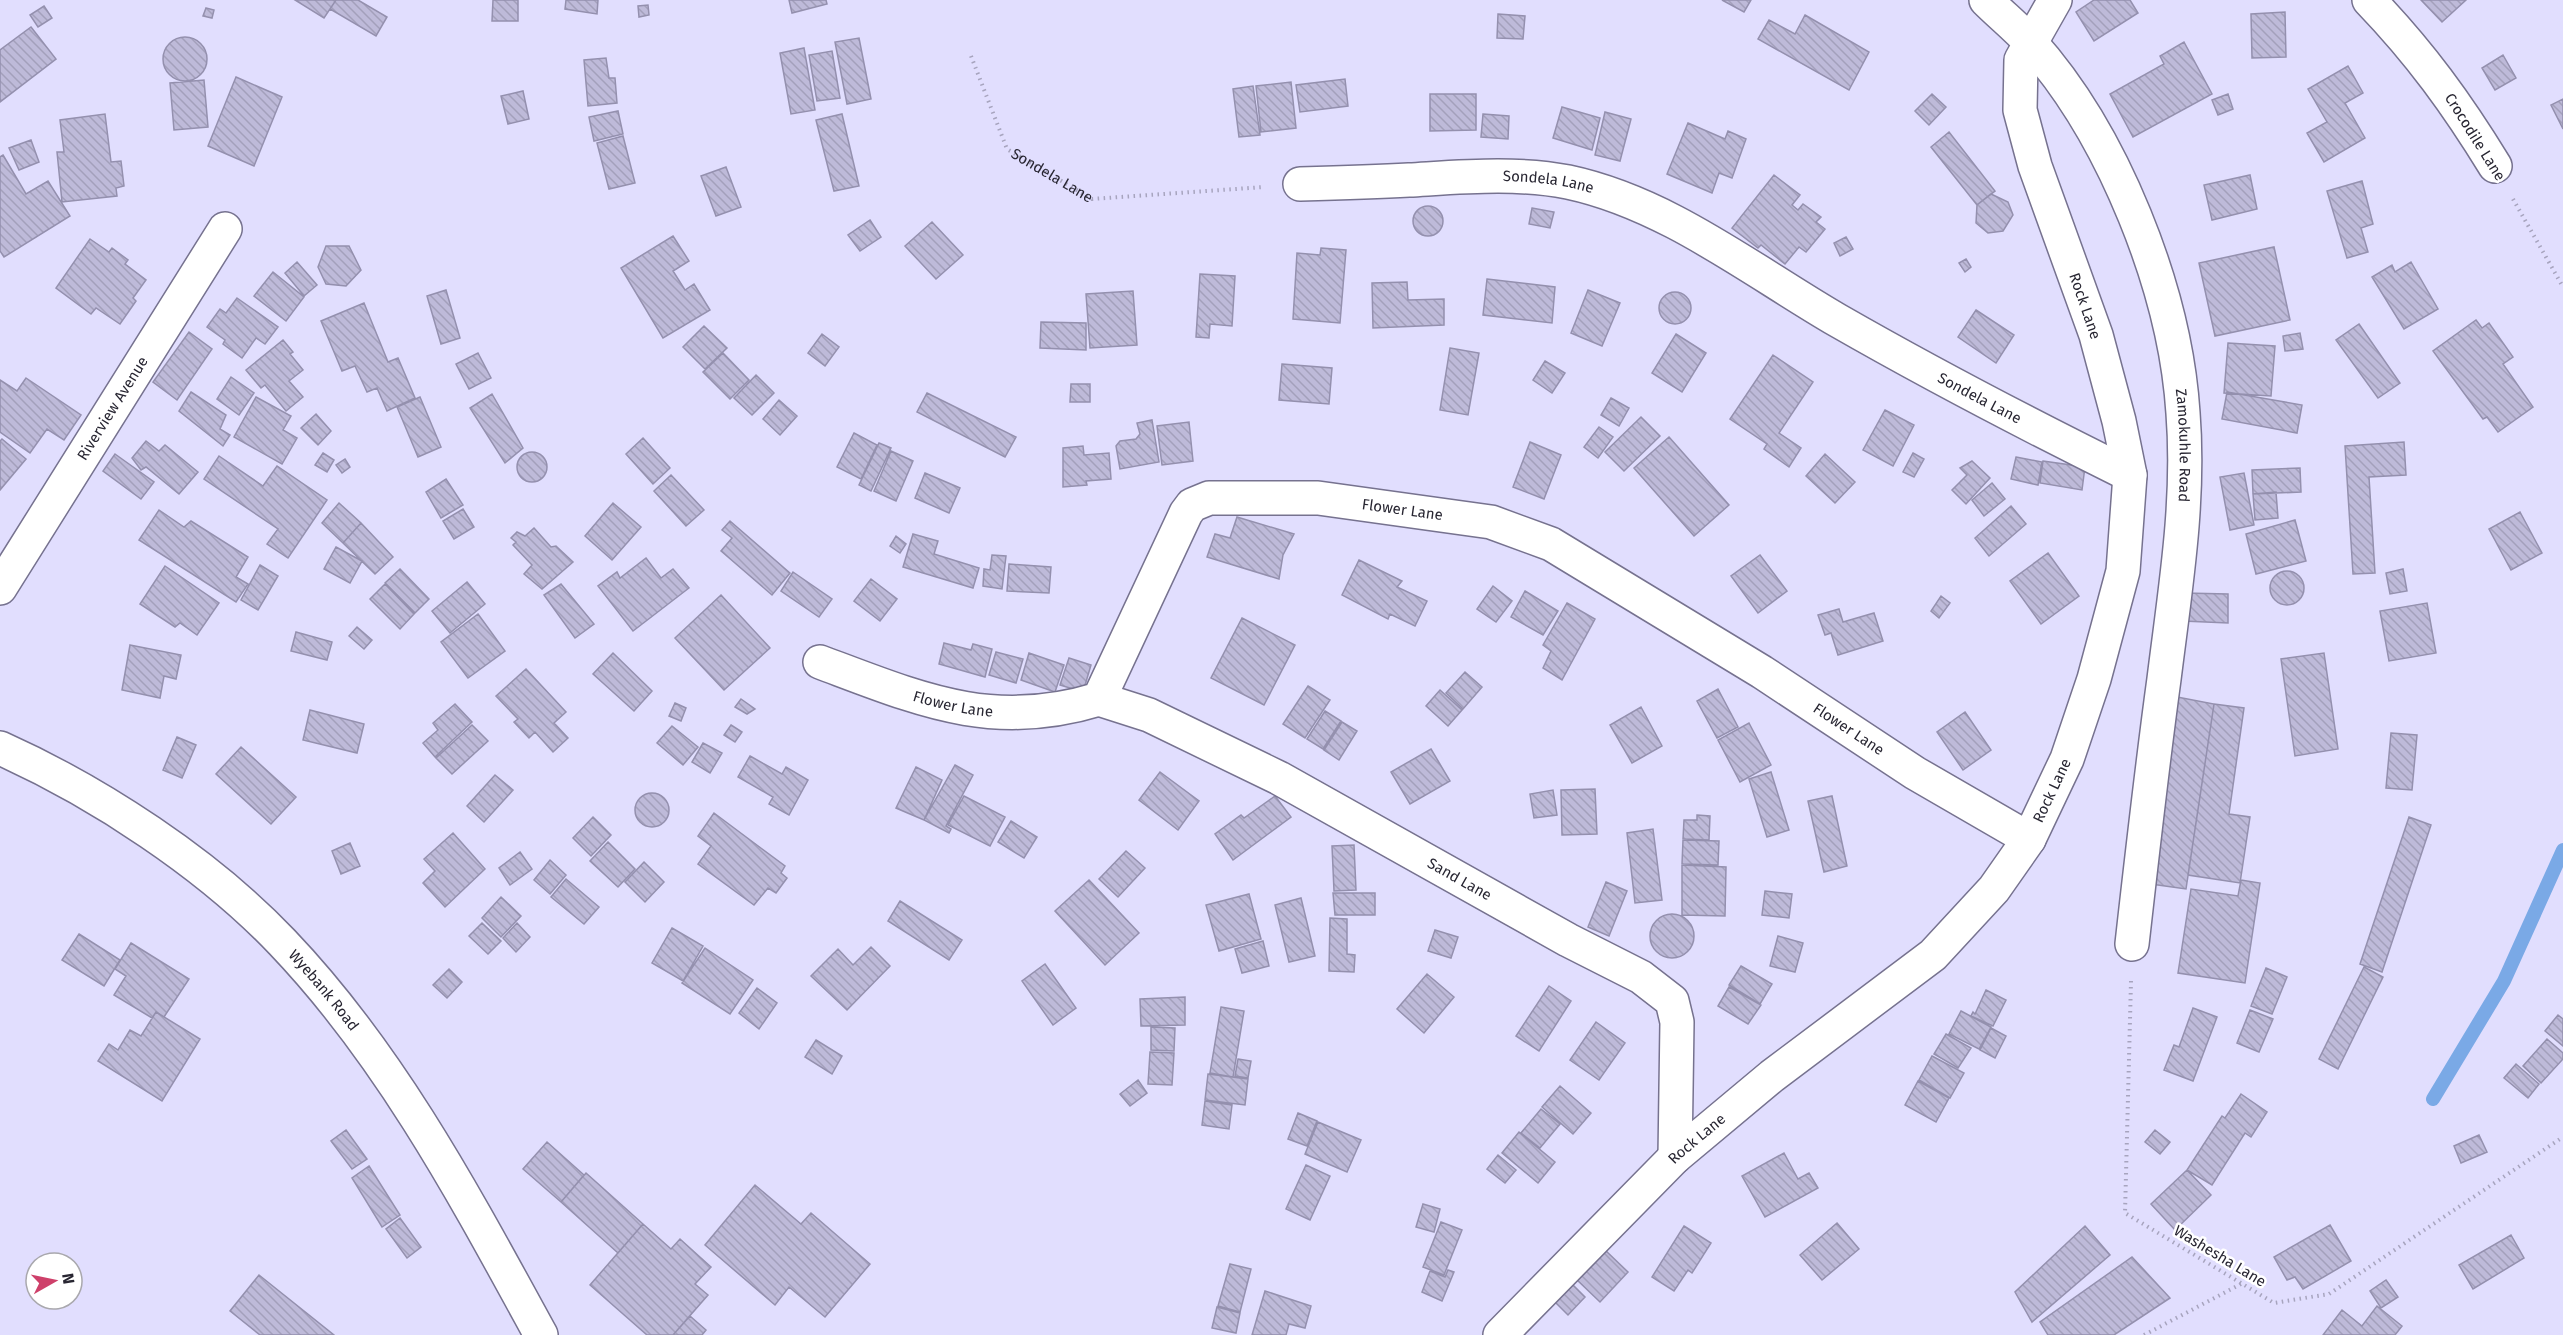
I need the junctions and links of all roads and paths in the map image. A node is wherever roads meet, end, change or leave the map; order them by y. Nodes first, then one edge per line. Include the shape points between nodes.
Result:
1 (1986, 0) edge
2 (2055, 0) edge
3 (2369, 0) edge
4 (2029, 41) junction
5 (971, 56) dead end
6 (2495, 166) joint
7 (1300, 184) joint
8 (225, 229) dead end
9 (2563, 287) edge
10 (2130, 475) junction
11 (0, 588) edge
12 (820, 662) dead end
13 (1099, 699) junction
14 (0, 748) edge
15 (2029, 839) junction
16 (2132, 944) joint
17 (2563, 1137) edge
18 (1675, 1156) junction
19 (2241, 1283) junction
20 (541, 1335) edge
21 (1500, 1335) edge
22 (2144, 1335) edge

1 - 4 street, Zamokuhle Road
2 - 4 street, Rock Lane
3 - 6 street, Crocodile Lane via 2413,46
4 - 10 street, Rock Lane via 2021,60 2020,110 2035,166 2096,335
4 - 16 street, Zamokuhle Road via 2103,147 2144,242 2175,339 2184,412 2186,492
5 - 7 path, Sondela Lane via 1006,149 1092,199
6 - 9 path, Crocodile Lane
7 - 10 street, Sondela Lane via 1528,177 1610,193 1663,216 1857,331 2019,420
8 - 11 street, Riverview Avenue
10 - 15 street, Rock Lane via 2123,571 2097,669 2067,759
12 - 13 street, Flower Lane via 920,698 984,713 1038,713
13 - 15 street, Flower Lane via 1186,513 1199,501 1224,497 1318,498 1435,513 1491,522 1551,544 1762,672 1915,773
13 - 18 street, Sand Lane via 1149,716 1279,778 1661,990 1676,1008
14 - 20 street, Wyebank Road via 105,803 196,865 282,942 385,1069 446,1167
15 - 18 street, Rock Lane via 1994,889 1933,955 1772,1076
16 - 19 path, Washesha Lane via 2126,1213
17 - 19 path, Washesha Lane via 2329,1294 2274,1303
18 - 21 street, Rock Lane
19 - 22 path

